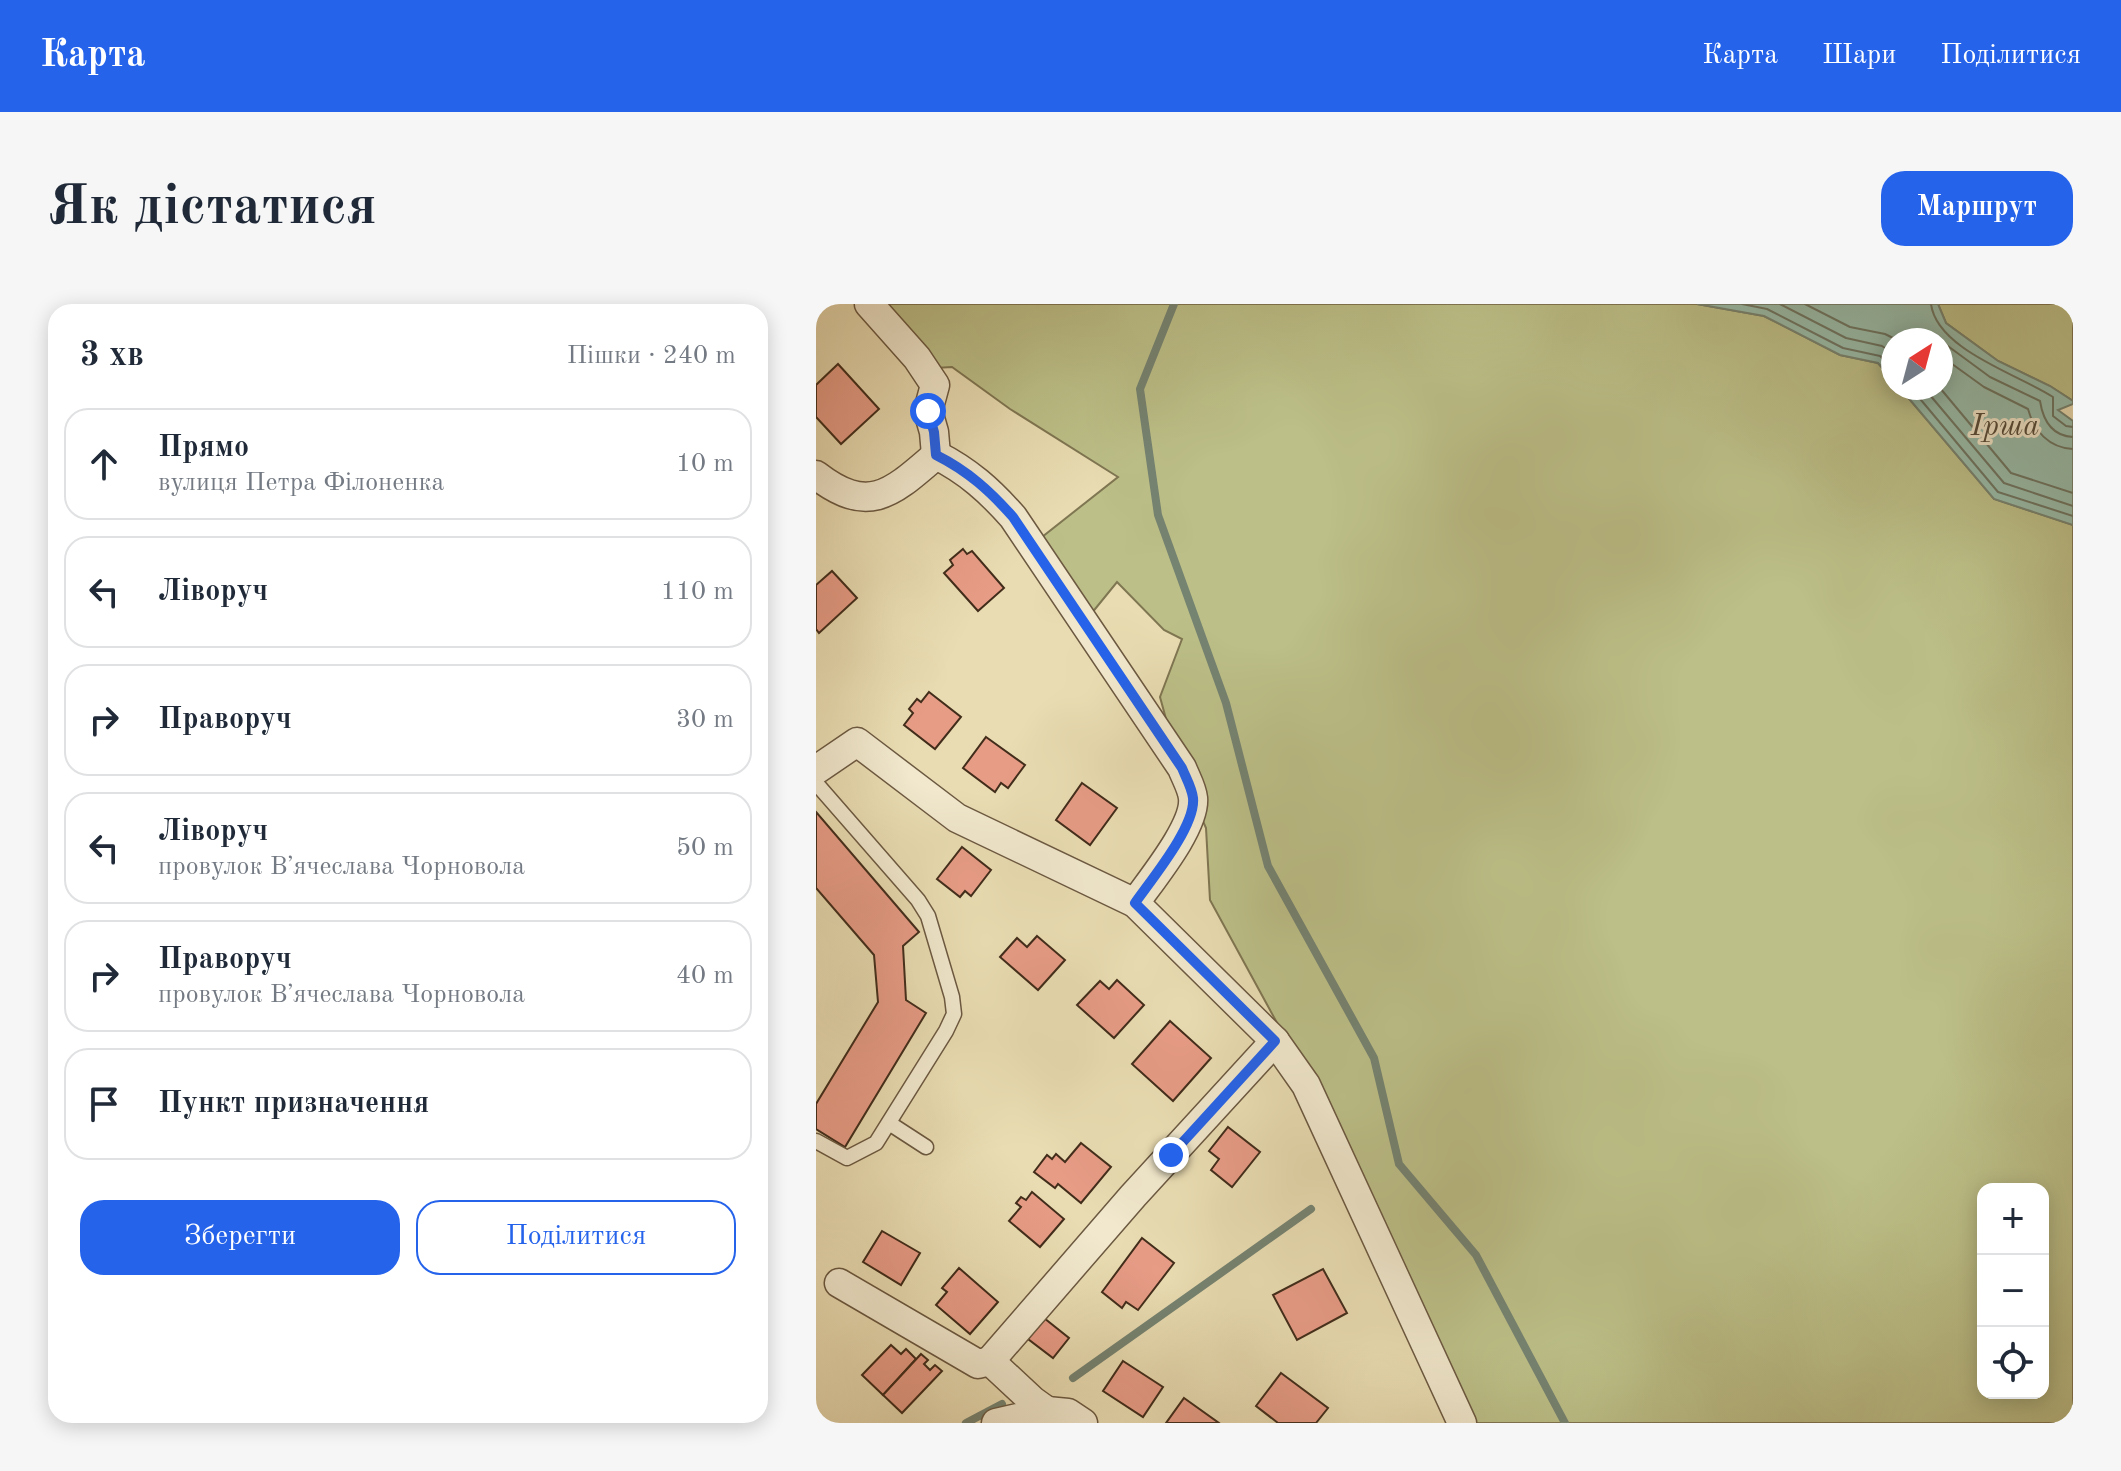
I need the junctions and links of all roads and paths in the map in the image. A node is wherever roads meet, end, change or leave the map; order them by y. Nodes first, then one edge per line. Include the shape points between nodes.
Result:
1 (869, 304) edge
2 (936, 455) junction
3 (816, 475) edge
4 (816, 770) edge
5 (816, 783) edge
6 (1135, 903) junction
7 (1275, 1041) junction
8 (889, 1123) junction
9 (816, 1141) edge
10 (926, 1147) dead end
11 (839, 1283) dead end
12 (990, 1361) junction
13 (1047, 1411) junction
14 (996, 1423) edge
15 (1083, 1423) edge
16 (1462, 1423) edge

1 - 2 street via 935,385 928,411
2 - 3 street via 886,493 869,498 833,488
2 - 6 street via 962,468 1013,517 1182,768 1193,807
4 - 6 street via 857,742 957,818
5 - 8 lane via 918,900 935,936 952,997 954,1014 946,1031
6 - 7 street
7 - 12 street
7 - 16 street via 1306,1085
8 - 9 lane via 876,1143 847,1158
8 - 10 lane
11 - 12 street via 978,1364
12 - 13 street
13 - 14 street
13 - 15 street via 1068,1413

